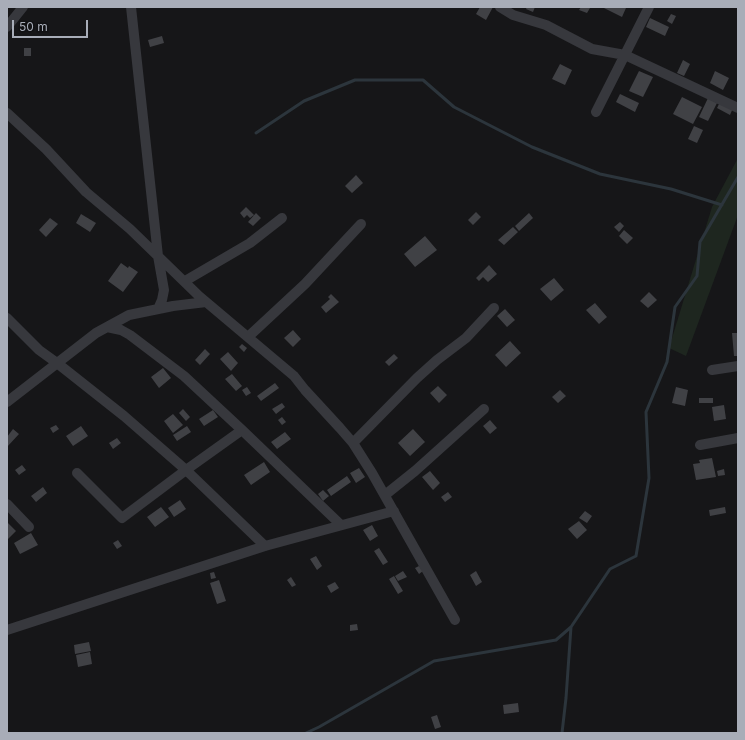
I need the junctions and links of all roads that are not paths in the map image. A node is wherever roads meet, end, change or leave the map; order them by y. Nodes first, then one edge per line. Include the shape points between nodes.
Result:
1 (22, 7) edge
2 (132, 7) edge
3 (500, 7) edge
4 (649, 7) edge
5 (7, 27) edge
6 (625, 55) junction
7 (738, 108) edge
8 (596, 112) dead end
9 (7, 113) edge
10 (282, 218) dead end
11 (361, 224) dead end
12 (158, 256) junction
13 (185, 281) junction
14 (206, 302) junction
15 (494, 308) dead end
16 (158, 309) junction
17 (7, 318) edge
18 (107, 327) junction
19 (248, 337) junction
20 (57, 363) junction
21 (738, 366) edge
22 (712, 370) dead end
23 (7, 402) edge
24 (484, 409) dead end
25 (242, 430) junction
26 (738, 438) edge
27 (353, 443) junction
28 (700, 445) dead end
29 (186, 470) junction
30 (77, 473) dead end
31 (385, 495) junction
32 (7, 504) edge
33 (394, 511) junction
34 (341, 525) junction
35 (29, 526) dead end
36 (265, 546) junction
37 (455, 620) dead end
38 (7, 630) edge

1 - 5 street
2 - 12 street
3 - 6 street via 513,15 546,25 592,49
4 - 6 street
6 - 7 street
6 - 8 street
9 - 12 street via 46,149 86,192
10 - 13 street via 250,244
11 - 19 street via 305,284
12 - 13 street
12 - 16 street via 164,290
13 - 14 street
14 - 16 street
14 - 19 street
15 - 27 street via 466,338 417,378
16 - 18 street via 129,315
17 - 20 street via 39,350
18 - 20 street
18 - 25 street via 130,335 184,376
19 - 27 street via 294,376
20 - 23 street
20 - 29 street
21 - 22 street
24 - 31 street
25 - 29 street
25 - 34 street
26 - 28 street
27 - 31 street
29 - 30 street via 122,518
29 - 36 street
31 - 33 street
32 - 35 street
33 - 34 street
33 - 37 street
34 - 36 street
36 - 38 street

